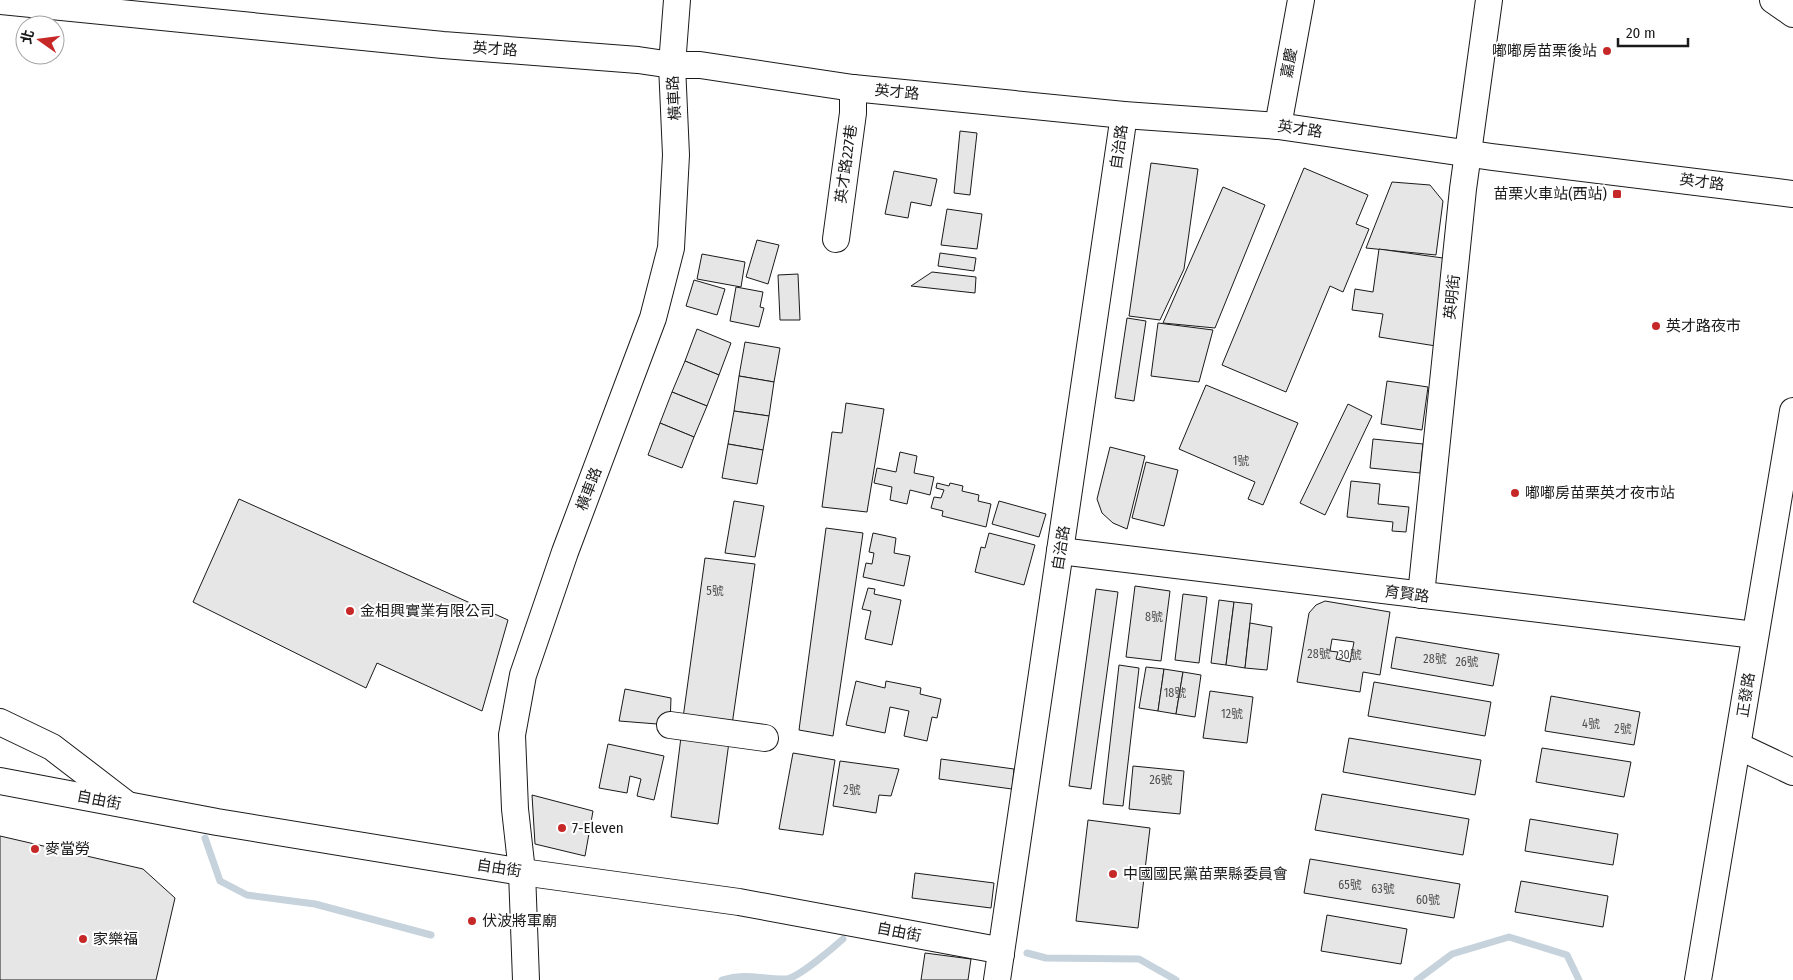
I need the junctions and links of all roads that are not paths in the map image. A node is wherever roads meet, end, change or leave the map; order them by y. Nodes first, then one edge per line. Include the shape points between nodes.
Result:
1 (677, 0) edge
2 (1301, 0) edge
3 (1489, 0) edge
4 (1773, 0) edge
5 (0, 1) edge
6 (1793, 14) edge
7 (672, 66) junction
8 (853, 88) junction
9 (1124, 115) junction
10 (1278, 126) junction
11 (1469, 154) junction
12 (1793, 194) edge
13 (836, 239) dead end
14 (1793, 411) edge
15 (1790, 448) edge
16 (1060, 551) junction
17 (1421, 595) junction
18 (1755, 635) junction
19 (0, 722) edge
20 (670, 725) dead end
21 (765, 738) dead end
22 (1738, 746) junction
23 (1793, 772) edge
24 (0, 781) edge
25 (128, 806) junction
26 (522, 872) junction
27 (1000, 952) junction
28 (526, 980) edge
29 (997, 980) edge
30 (1698, 980) edge

1 - 7 street, 橫車路
2 - 10 street, 嘉慶
3 - 11 street, 英明街
4 - 6 street
5 - 7 street, 英才路 via 443,45 638,60
7 - 8 street, 英才路 via 700,65
7 - 26 street, 橫車路 via 676,155 671,248 653,318 565,552 523,675 512,735
8 - 9 street, 英才路
8 - 13 street, 英才路227巷 via 853,113
9 - 10 street, 英才路
9 - 16 street, 自治路
10 - 11 street, 英才路
11 - 12 street, 英才路
11 - 17 street, 英明街
14 - 15 street, 正發路
15 - 18 street, 正發路
16 - 17 street, 育賢路
16 - 27 street, 自治路
17 - 18 street, 育賢路
18 - 22 street, 正發路
19 - 25 street via 52,747
20 - 21 street
22 - 23 street
22 - 30 street, 正發路
24 - 25 street, 自由街
25 - 26 street, 自由街
26 - 27 street, 自由街 via 739,902
26 - 28 street, 橫車路
27 - 29 street, 自治路

